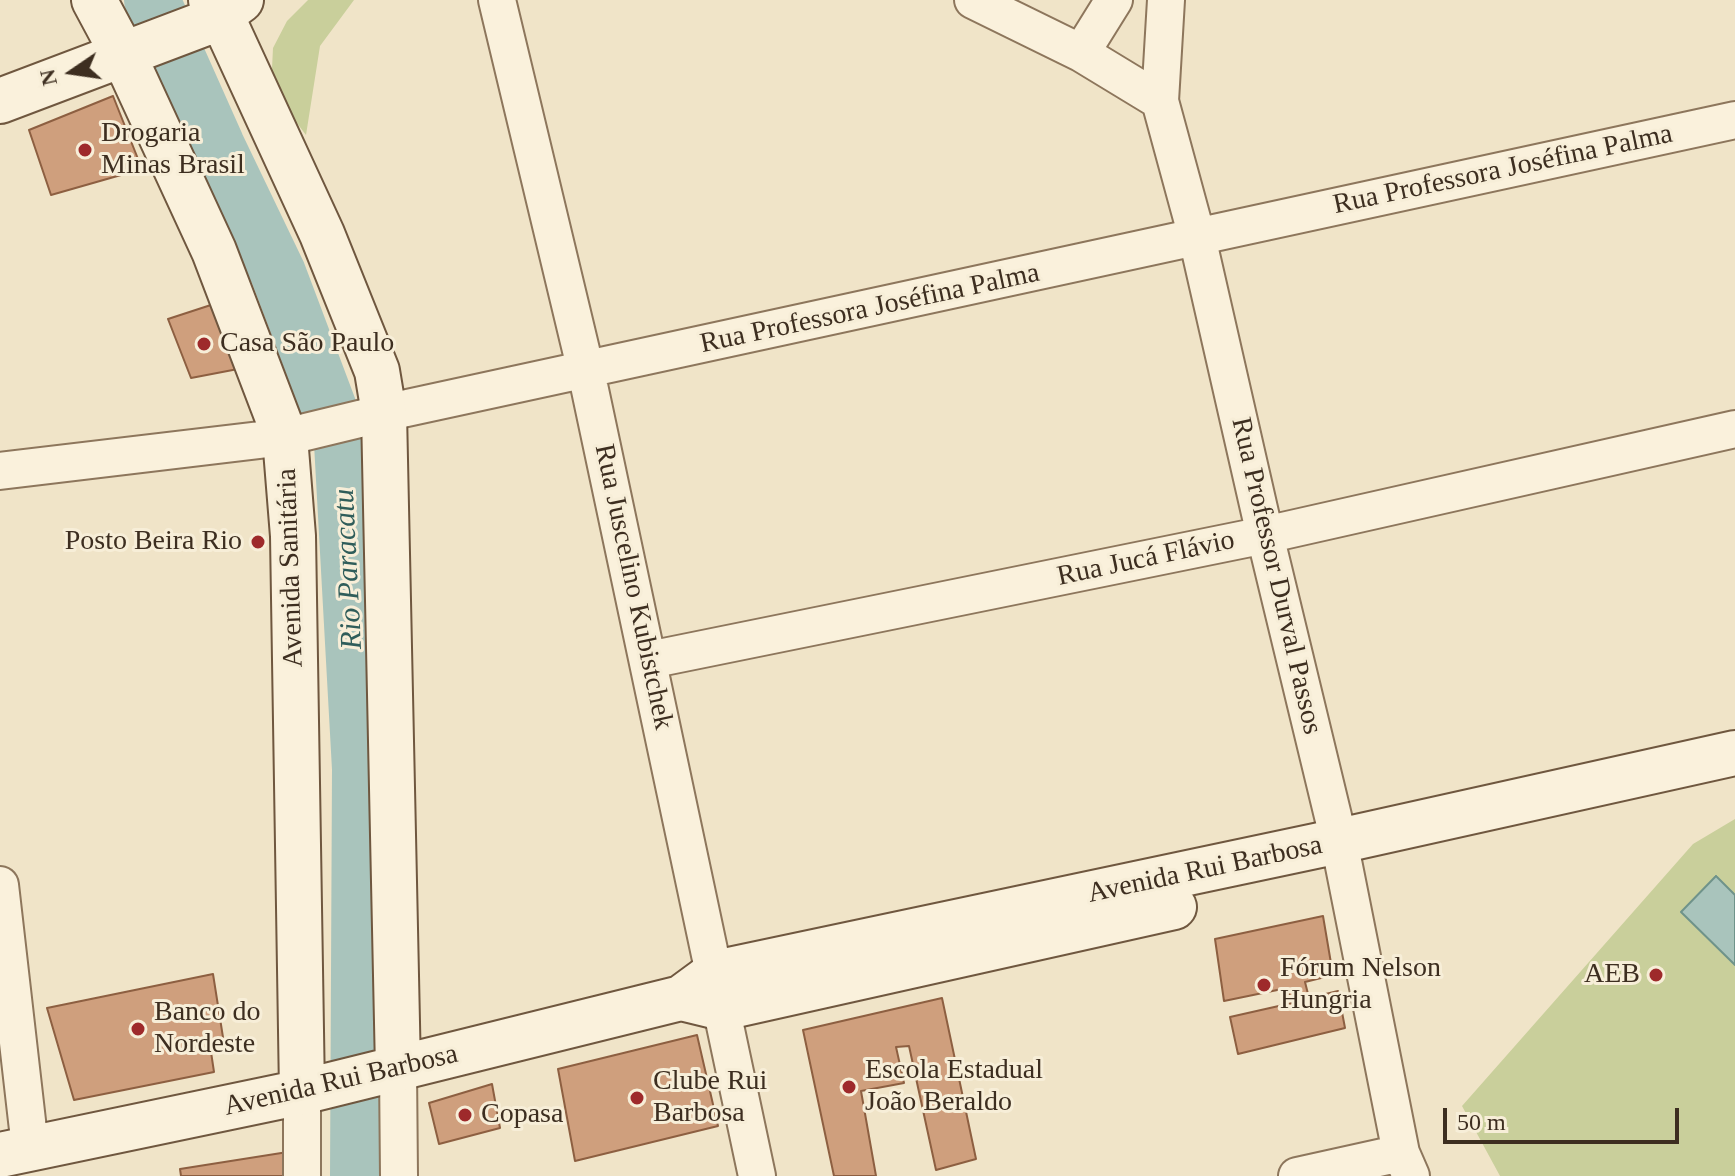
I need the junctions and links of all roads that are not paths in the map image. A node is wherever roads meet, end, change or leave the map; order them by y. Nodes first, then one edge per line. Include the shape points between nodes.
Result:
1 (94, 0) edge
2 (497, 0) edge
3 (973, 0) edge
4 (1114, 0) edge
5 (1166, 0) edge
6 (222, 9) edge
7 (134, 51) junction
8 (1081, 53) junction
9 (0, 101) edge
10 (1160, 101) junction
11 (1735, 120) edge
12 (1197, 237) junction
13 (586, 371) junction
14 (376, 415) junction
15 (1735, 429) edge
16 (295, 435) junction
17 (0, 471) edge
18 (1265, 535) junction
19 (649, 660) junction
20 (1735, 753) edge
21 (1735, 782) edge
22 (1342, 855) junction
23 (0, 885) edge
24 (706, 993) junction
25 (354, 1079) junction
26 (15, 1151) edge
27 (1406, 1164) edge
28 (302, 1176) edge
29 (399, 1176) edge
30 (757, 1176) edge
31 (1297, 1176) edge

1 - 7 street, Avenida Sanitária
2 - 13 street, Rua Juscelino Kubistchek
3 - 8 street
4 - 8 street
5 - 10 street, Rua Professor Durval Passos
6 - 7 street
6 - 14 street, Avenida Sanitária via 356,315 377,371
7 - 9 street
7 - 16 street, Avenida Sanitária
8 - 10 street
10 - 12 street, Rua Professor Durval Passos
11 - 12 street, Rua Professora Joséfina Palma
12 - 13 street, Rua Professora Joséfina Palma
12 - 18 street, Rua Professor Durval Passos
13 - 14 street, Rua Professora Joséfina Palma
13 - 19 street, Rua Juscelino Kubistchek
14 - 16 street, Rua Professora Joséfina Palma
14 - 25 street, Avenida Sanitária
15 - 18 street, Rua Jucá Flávio
16 - 17 street, Rua Professora Joséfina Palma
16 - 25 street, Avenida Sanitária via 293,536
18 - 19 street, Rua Jucá Flávio
18 - 22 street, Rua Professor Durval Passos
19 - 24 street, Rua Juscelino Kubistchek
20 - 22 street, Avenida Rui Barbosa
21 - 22 street, Avenida Rui Barbosa
22 - 24 street, Avenida Rui Barbosa
22 - 27 street, Rua Professor Durval Passos
23 - 26 street
24 - 25 street, Avenida Rui Barbosa
24 - 30 street, Rua Juscelino Kubistchek
25 - 26 street, Avenida Rui Barbosa
25 - 28 street, Avenida Sanitária
25 - 29 street, Avenida Sanitária
27 - 31 street

